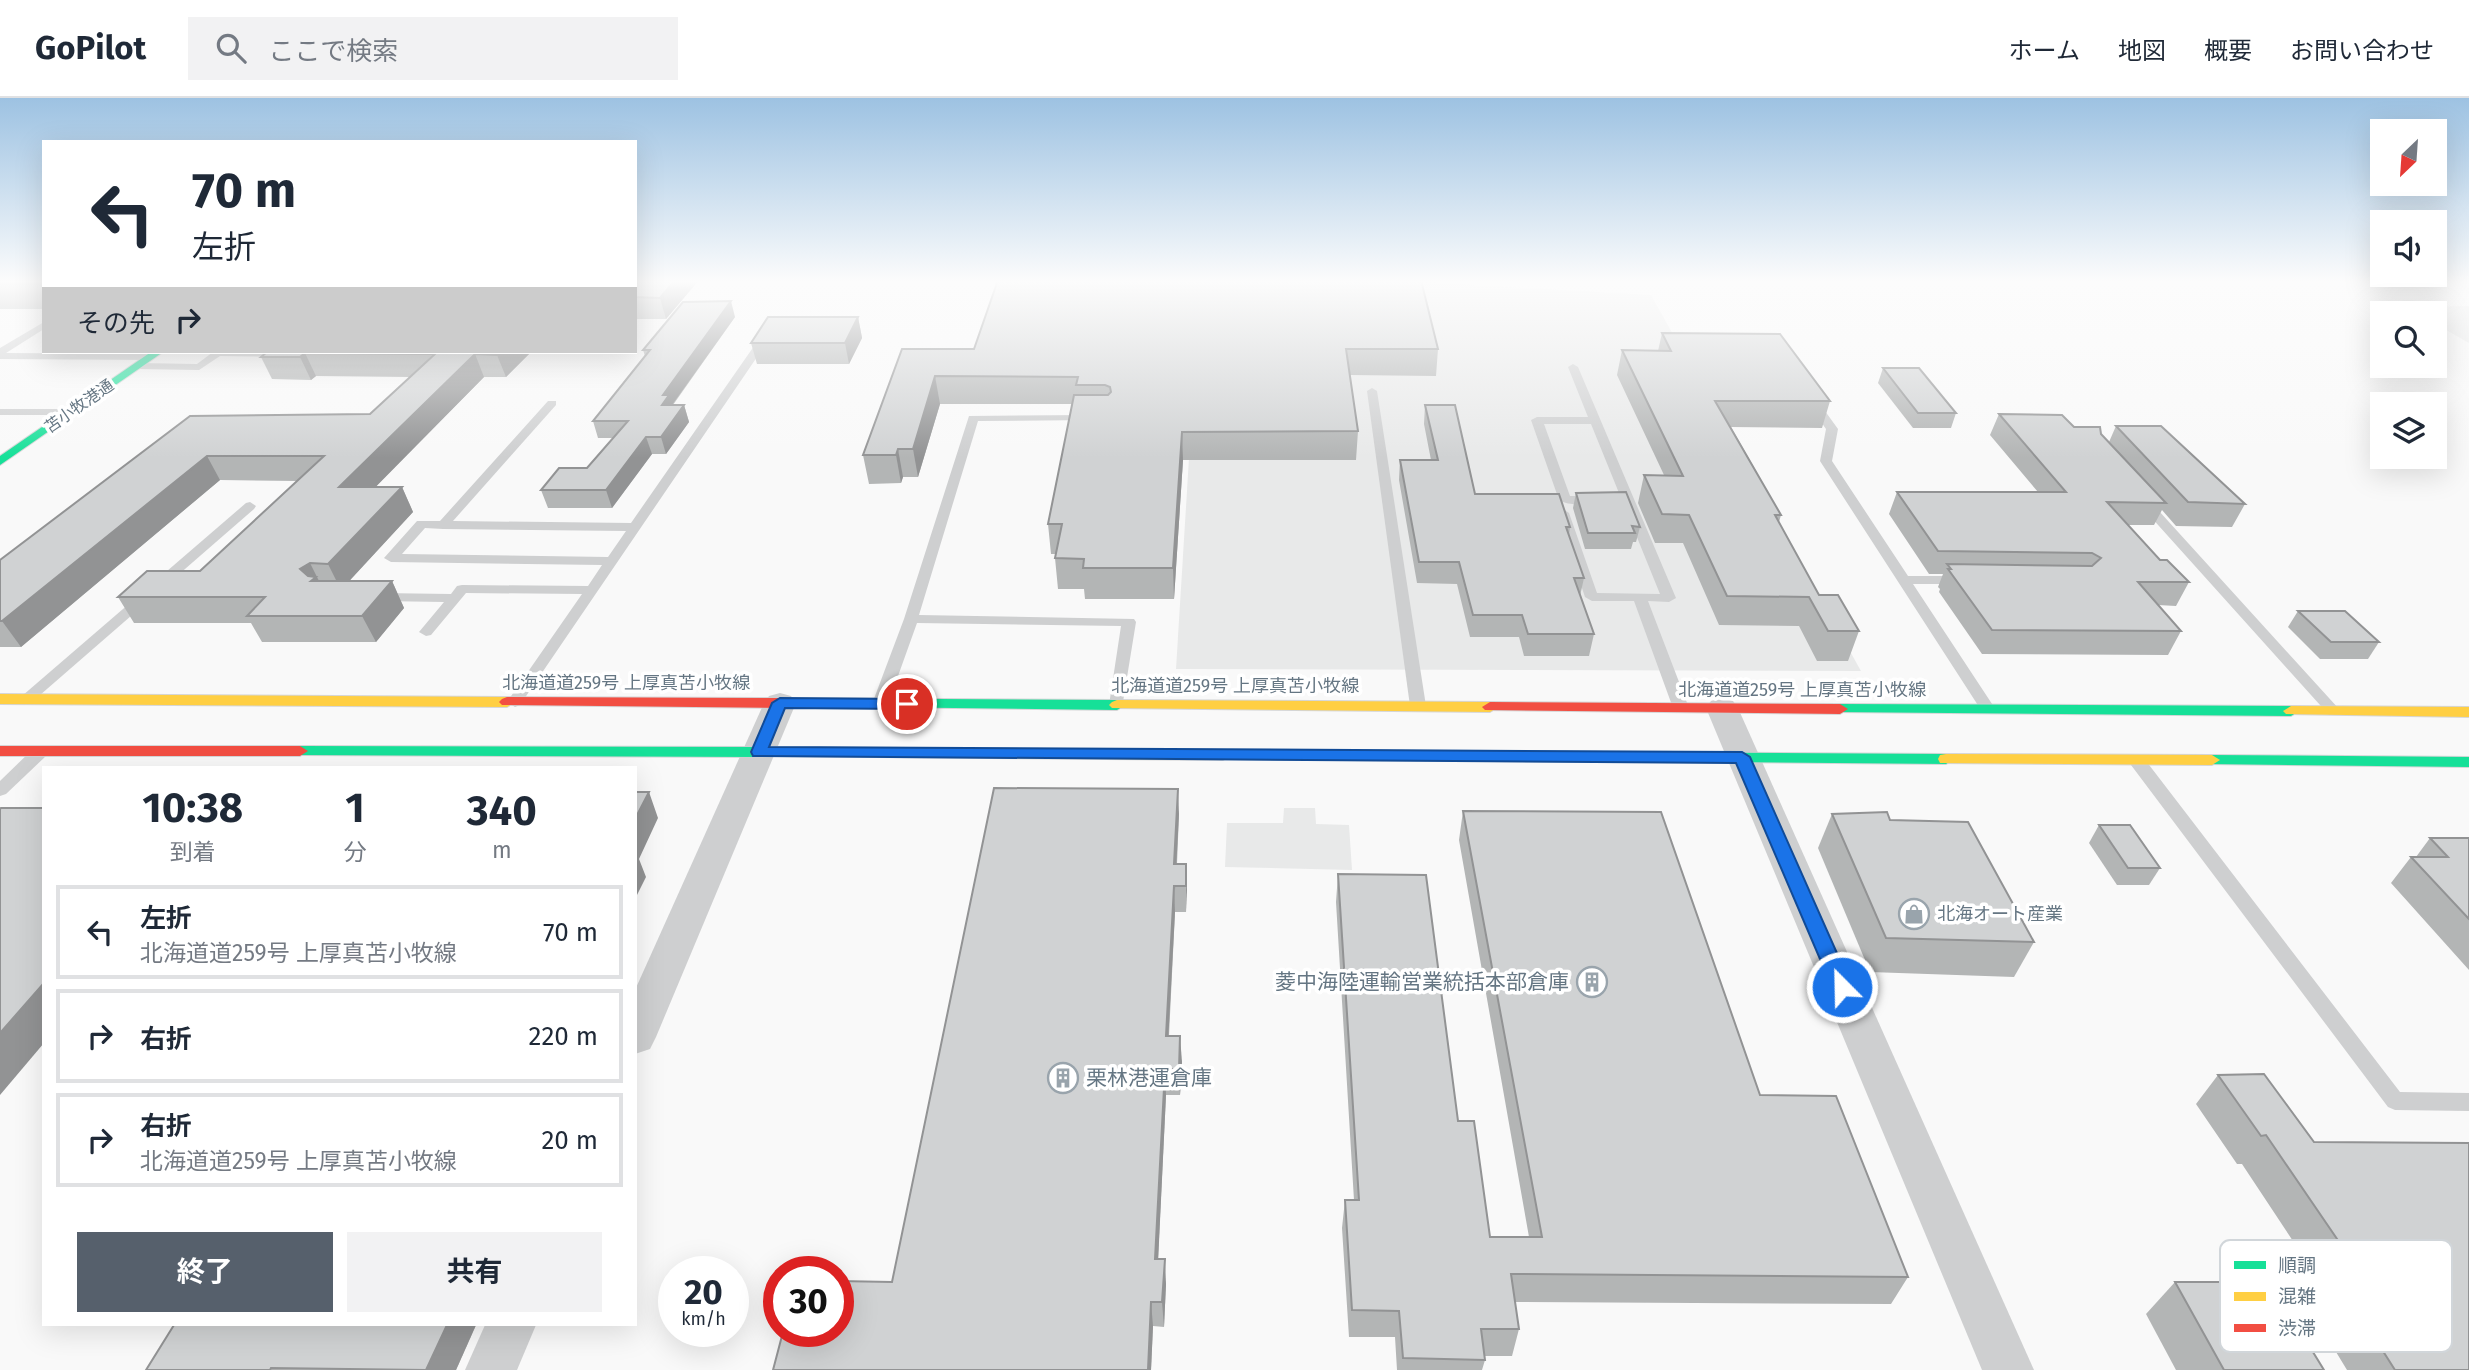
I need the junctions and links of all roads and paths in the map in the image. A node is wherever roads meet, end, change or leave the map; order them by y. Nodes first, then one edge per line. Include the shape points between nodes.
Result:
1 (23, 339) edge
2 (764, 339) edge
3 (0, 354) edge
4 (155, 354) edge
5 (217, 354) edge
6 (137, 366) junction
7 (1573, 367) dead end
8 (1802, 386) edge
9 (1372, 391) dead end
10 (552, 403) dead end
11 (0, 412) edge
12 (71, 412) junction
13 (1106, 418) edge
14 (1595, 421) junction
15 (0, 461) edge
16 (2134, 490) edge
17 (1565, 500) junction
18 (1616, 501) junction
19 (250, 506) dead end
20 (443, 525) junction
21 (634, 527) junction
22 (611, 561) junction
23 (1903, 580) junction
24 (1971, 580) edge
25 (591, 590) junction
26 (362, 597) edge
27 (1639, 597) junction
28 (453, 598) junction
29 (911, 619) junction
30 (426, 632) dead end
31 (0, 699) edge
32 (27, 699) junction
33 (515, 702) junction
34 (780, 703) junction
35 (880, 704) junction
36 (1117, 705) junction
37 (1418, 706) junction
38 (1681, 708) junction
39 (1722, 708) junction
40 (1988, 710) junction
41 (2334, 712) junction
42 (2469, 712) edge
43 (0, 751) edge
44 (41, 751) junction
45 (759, 752) junction
46 (1742, 757) junction
47 (2137, 761) junction
48 (2469, 762) edge
49 (0, 790) edge
50 (637, 1032) edge
51 (2469, 1102) edge
52 (511, 1326) edge
53 (491, 1370) edge
54 (2008, 1370) edge

1 - 3 lane
2 - 21 lane
3 - 4 lane
4 - 6 main road, 苫小牧港通
5 - 6 lane via 199,367
6 - 12 main road, 苫小牧港通
7 - 14 lane
8 - 23 lane via 1832,429 1826,461
9 - 37 lane
10 - 20 lane
11 - 12 lane
12 - 15 main road, 苫小牧港通
13 - 29 lane via 973,418
14 - 17 lane via 1537,420
14 - 18 lane
16 - 41 lane
17 - 18 lane
17 - 27 lane via 1559,500 1591,597
18 - 27 lane via 1669,598
19 - 32 lane
20 - 21 lane
20 - 22 lane via 422,524 391,558
21 - 22 lane
22 - 25 lane
23 - 24 lane
23 - 40 lane
25 - 28 lane via 461,589
25 - 33 lane
26 - 28 lane
27 - 38 lane
28 - 30 lane
29 - 35 lane
29 - 36 lane via 1129,622
31 - 32 main road, 北海道道259号 上厚真苫小牧線
32 - 33 main road, 北海道道259号 上厚真苫小牧線
33 - 34 main road, 北海道道259号 上厚真苫小牧線
34 - 35 main road, 北海道道259号 上厚真苫小牧線
34 - 45 street
35 - 36 main road, 北海道道259号 上厚真苫小牧線
36 - 37 main road, 北海道道259号 上厚真苫小牧線
37 - 38 main road, 北海道道259号 上厚真苫小牧線
38 - 39 main road, 北海道道259号 上厚真苫小牧線
39 - 40 main road, 北海道道259号 上厚真苫小牧線
39 - 46 street
40 - 41 main road, 北海道道259号 上厚真苫小牧線
41 - 42 main road, 北海道道259号 上厚真苫小牧線
43 - 44 main road
44 - 45 main road
44 - 49 lane
45 - 46 main road
45 - 50 street
46 - 47 main road
46 - 54 street
47 - 48 main road
47 - 51 lane via 2395,1101
52 - 53 street

